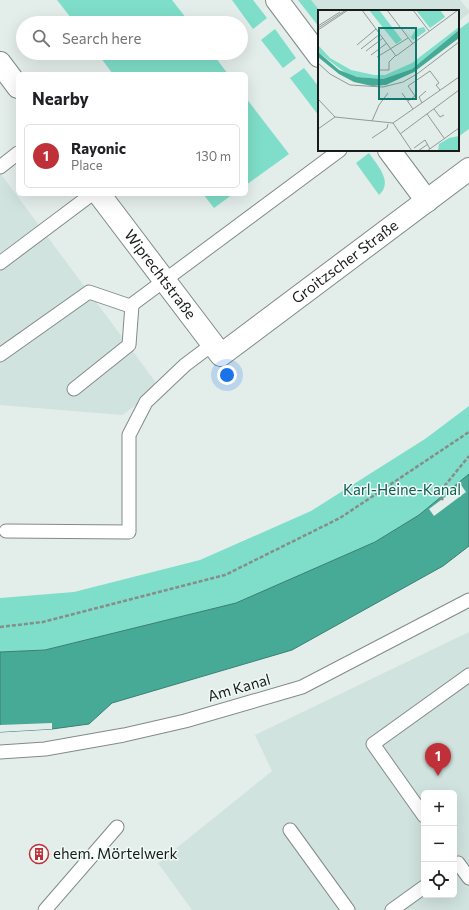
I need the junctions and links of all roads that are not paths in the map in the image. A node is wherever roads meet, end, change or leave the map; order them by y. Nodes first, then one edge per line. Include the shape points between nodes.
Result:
1 (277, 0) edge
2 (318, 55) edge
3 (339, 151) edge
4 (390, 151) edge
5 (16, 155) edge
6 (0, 167) edge
7 (469, 169) edge
8 (89, 196) edge
9 (101, 196) edge
10 (427, 201) junction
11 (0, 263) edge
12 (164, 280) junction
13 (132, 305) junction
14 (217, 350) junction
15 (0, 355) edge
16 (74, 389) dead end
17 (6, 531) dead end
18 (469, 600) edge
19 (469, 675) edge
20 (0, 752) edge
21 (421, 812) edge
22 (117, 827) dead end
23 (290, 830) dead end
24 (457, 864) edge
25 (469, 878) edge
26 (421, 889) edge
27 (46, 910) edge
28 (348, 910) edge
29 (392, 910) edge

1 - 2 street
3 - 12 lane
4 - 10 street
5 - 6 lane
7 - 10 street, Groitzscher Straße
8 - 11 lane
9 - 12 street, Wiprechtstraße
10 - 14 street, Groitzscher Straße
12 - 13 lane
12 - 14 street, Wiprechtstraße
13 - 15 lane via 89,292
13 - 16 lane via 129,345
14 - 17 lane via 185,365 146,402 129,435 129,532
18 - 20 lane, Am Kanal via 302,687 124,735 45,749
19 - 21 lane via 373,744
22 - 27 lane
23 - 28 lane
24 - 25 lane
26 - 29 lane

